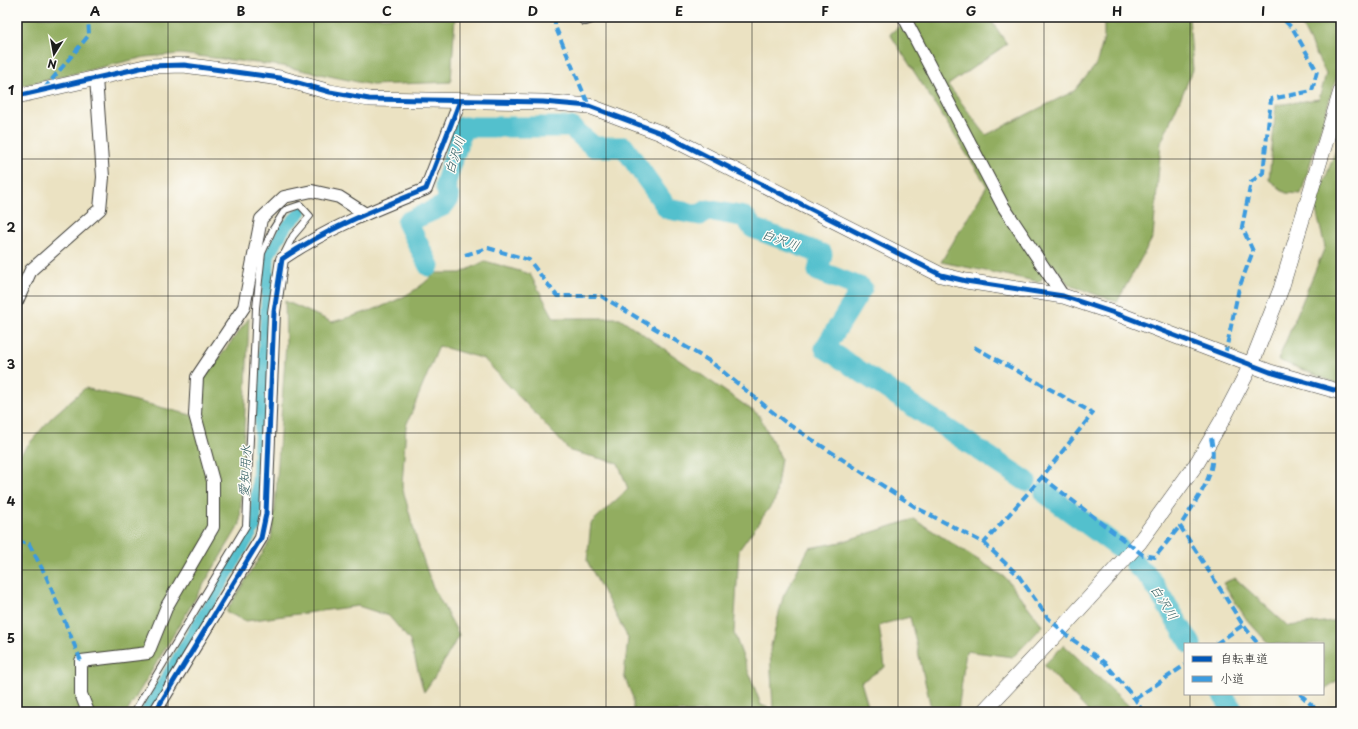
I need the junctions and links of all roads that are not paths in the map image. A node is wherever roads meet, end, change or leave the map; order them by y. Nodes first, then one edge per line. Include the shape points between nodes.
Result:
1 (584, 17) edge
2 (590, 17) edge
3 (904, 17) edge
4 (96, 78) junction
5 (1341, 91) edge
6 (17, 96) edge
7 (460, 101) junction
8 (364, 213) junction
9 (282, 259) junction
10 (1063, 296) junction
11 (17, 301) edge
12 (1251, 365) junction
13 (1341, 392) edge
14 (88, 712) edge
15 (134, 712) edge
16 (156, 712) edge
17 (983, 712) edge

1 - 2 street
3 - 10 street via 1003,206
4 - 6 street
4 - 7 street via 149,66 184,65 280,78 330,92 369,99
4 - 11 street via 103,176 100,209 31,270
5 - 12 street via 1281,289
7 - 8 street via 426,189
7 - 10 street via 543,102 589,106 661,133 942,274 966,281
8 - 9 street
8 - 14 street via 339,197 312,191 284,197 261,219 244,308 196,377 195,415 213,481 213,527 167,606 148,653 81,660 81,694
9 - 15 lane via 293,236 310,216 300,205 285,210 262,253 256,308 246,526
9 - 16 street via 274,312 266,514 261,538
10 - 12 street
12 - 13 street
12 - 17 street via 1197,463 1139,543

